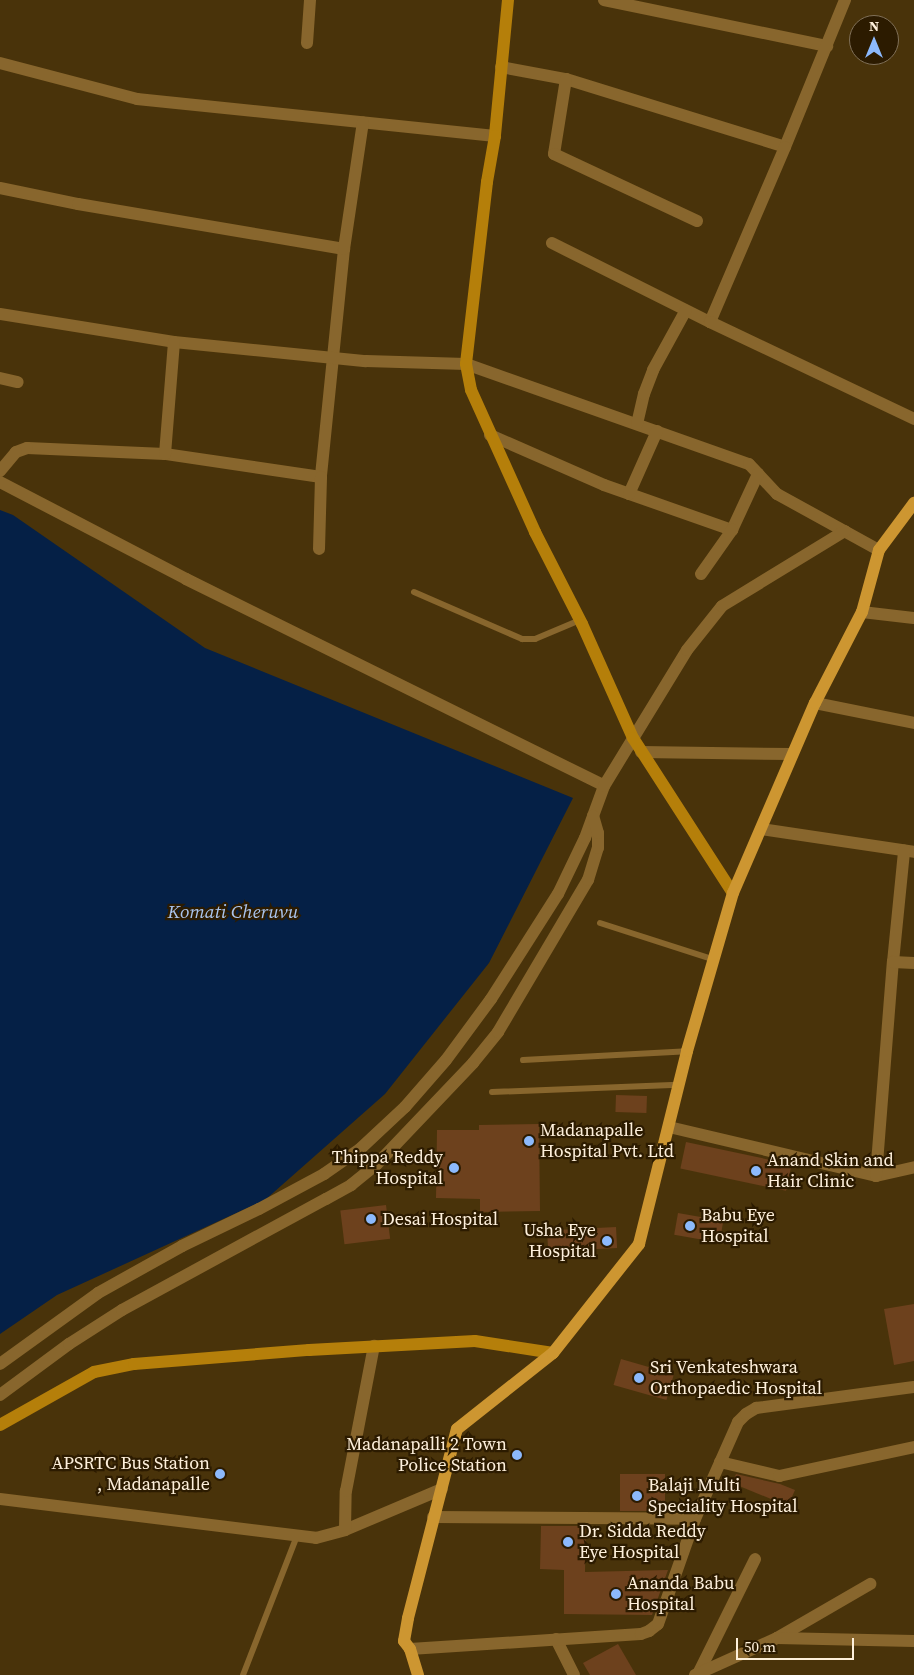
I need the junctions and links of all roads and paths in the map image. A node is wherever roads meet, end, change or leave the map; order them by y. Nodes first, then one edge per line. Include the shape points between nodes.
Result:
1 (310, 0) edge
2 (508, 0) edge
3 (604, 0) edge
4 (845, 0) edge
5 (307, 43) dead end
6 (827, 46) junction
7 (0, 63) edge
8 (501, 67) junction
9 (566, 79) junction
10 (363, 122) junction
11 (495, 136) junction
12 (785, 147) junction
13 (0, 188) edge
14 (697, 221) dead end
15 (552, 242) dead end
16 (344, 249) junction
17 (686, 310) junction
18 (0, 314) edge
19 (710, 322) junction
20 (174, 342) junction
21 (331, 357) junction
22 (466, 364) junction
23 (0, 378) edge
24 (18, 382) dead end
25 (914, 419) edge
26 (637, 424) junction
27 (657, 431) junction
28 (490, 435) junction
29 (165, 454) junction
30 (0, 471) edge
31 (758, 474) junction
32 (321, 477) junction
33 (0, 482) edge
34 (629, 494) junction
35 (914, 503) edge
36 (732, 530) junction
37 (845, 531) junction
38 (319, 549) dead end
39 (879, 550) junction
40 (701, 574) dead end
41 (414, 592) dead end
42 (862, 612) junction
43 (914, 618) edge
44 (580, 620) junction
45 (815, 703) junction
46 (914, 723) edge
47 (633, 738) junction
48 (641, 752) junction
49 (792, 754) junction
50 (604, 786) junction
51 (593, 816) junction
52 (761, 829) junction
53 (909, 851) edge
54 (733, 892) junction
55 (600, 923) dead end
56 (712, 959) junction
57 (893, 962) junction
58 (914, 963) edge
59 (687, 1051) junction
60 (523, 1060) dead end
61 (678, 1085) junction
62 (492, 1092) dead end
63 (669, 1127) junction
64 (914, 1167) edge
65 (876, 1176) junction
66 (374, 1346) junction
67 (553, 1353) junction
68 (0, 1364) edge
69 (914, 1387) edge
70 (0, 1395) edge
71 (0, 1426) edge
72 (914, 1447) edge
73 (720, 1462) junction
74 (442, 1489) junction
75 (0, 1499) edge
76 (433, 1517) junction
77 (695, 1519) junction
78 (346, 1530) junction
79 (297, 1536) junction
80 (754, 1559) dead end
81 (870, 1584) dead end
82 (777, 1638) junction
83 (556, 1640) junction
84 (914, 1641) edge
85 (410, 1649) junction
86 (697, 1674) edge
87 (243, 1675) edge
88 (418, 1675) edge
89 (574, 1675) edge

1 - 5 street
2 - 8 street
3 - 6 street
4 - 6 street
6 - 12 street
7 - 10 street via 137,100
8 - 9 street
8 - 11 street
9 - 12 street
9 - 14 street via 554,154
10 - 11 street
10 - 16 street
11 - 22 street
12 - 19 street
13 - 16 street
15 - 17 street
16 - 21 street
17 - 19 street
17 - 26 street via 653,370
18 - 20 street
19 - 25 street
20 - 21 street
20 - 29 street
21 - 22 street
21 - 32 street
22 - 26 street
22 - 28 street via 471,390
23 - 24 street
26 - 27 street
27 - 31 street via 749,464
27 - 34 street
28 - 34 street
28 - 44 street
29 - 30 street via 27,448 16,452
29 - 32 street
31 - 36 street
31 - 37 street via 777,494
32 - 38 street
33 - 50 street via 186,579
34 - 36 street
35 - 39 main road
36 - 40 street
37 - 39 street
37 - 47 street via 722,606 687,650
39 - 42 main road
41 - 44 lane via 522,639 535,639
42 - 43 street
42 - 45 main road
44 - 47 street
45 - 46 street
45 - 49 main road
47 - 48 street
47 - 50 street
48 - 49 street
48 - 54 street
49 - 52 main road
50 - 51 street
51 - 68 street via 558,894 492,999 405,1107 360,1149 324,1174 182,1246 98,1294
51 - 70 street via 598,848 588,880 498,1032 473,1063 376,1164 326,1199 122,1310
52 - 53 street
52 - 54 main road
53 - 57 street
54 - 56 main road
55 - 56 lane
56 - 59 main road
57 - 58 street
57 - 65 street
59 - 60 lane
59 - 61 main road
61 - 62 lane
61 - 63 main road
63 - 65 street
63 - 67 main road via 639,1244
64 - 65 street
66 - 67 street via 475,1341
66 - 71 street via 134,1364 94,1372
66 - 78 street via 346,1491
67 - 74 main road via 457,1429
69 - 73 street via 756,1408 738,1422
72 - 73 street via 780,1476
73 - 77 street
74 - 76 main road
74 - 78 street
75 - 79 street
76 - 77 street
76 - 85 main road via 408,1618 404,1641
77 - 83 street via 658,1624 641,1634
78 - 79 street via 316,1538
79 - 87 lane
80 - 86 street
81 - 82 street
82 - 84 street
82 - 86 street
83 - 85 street
83 - 89 street
85 - 88 main road

